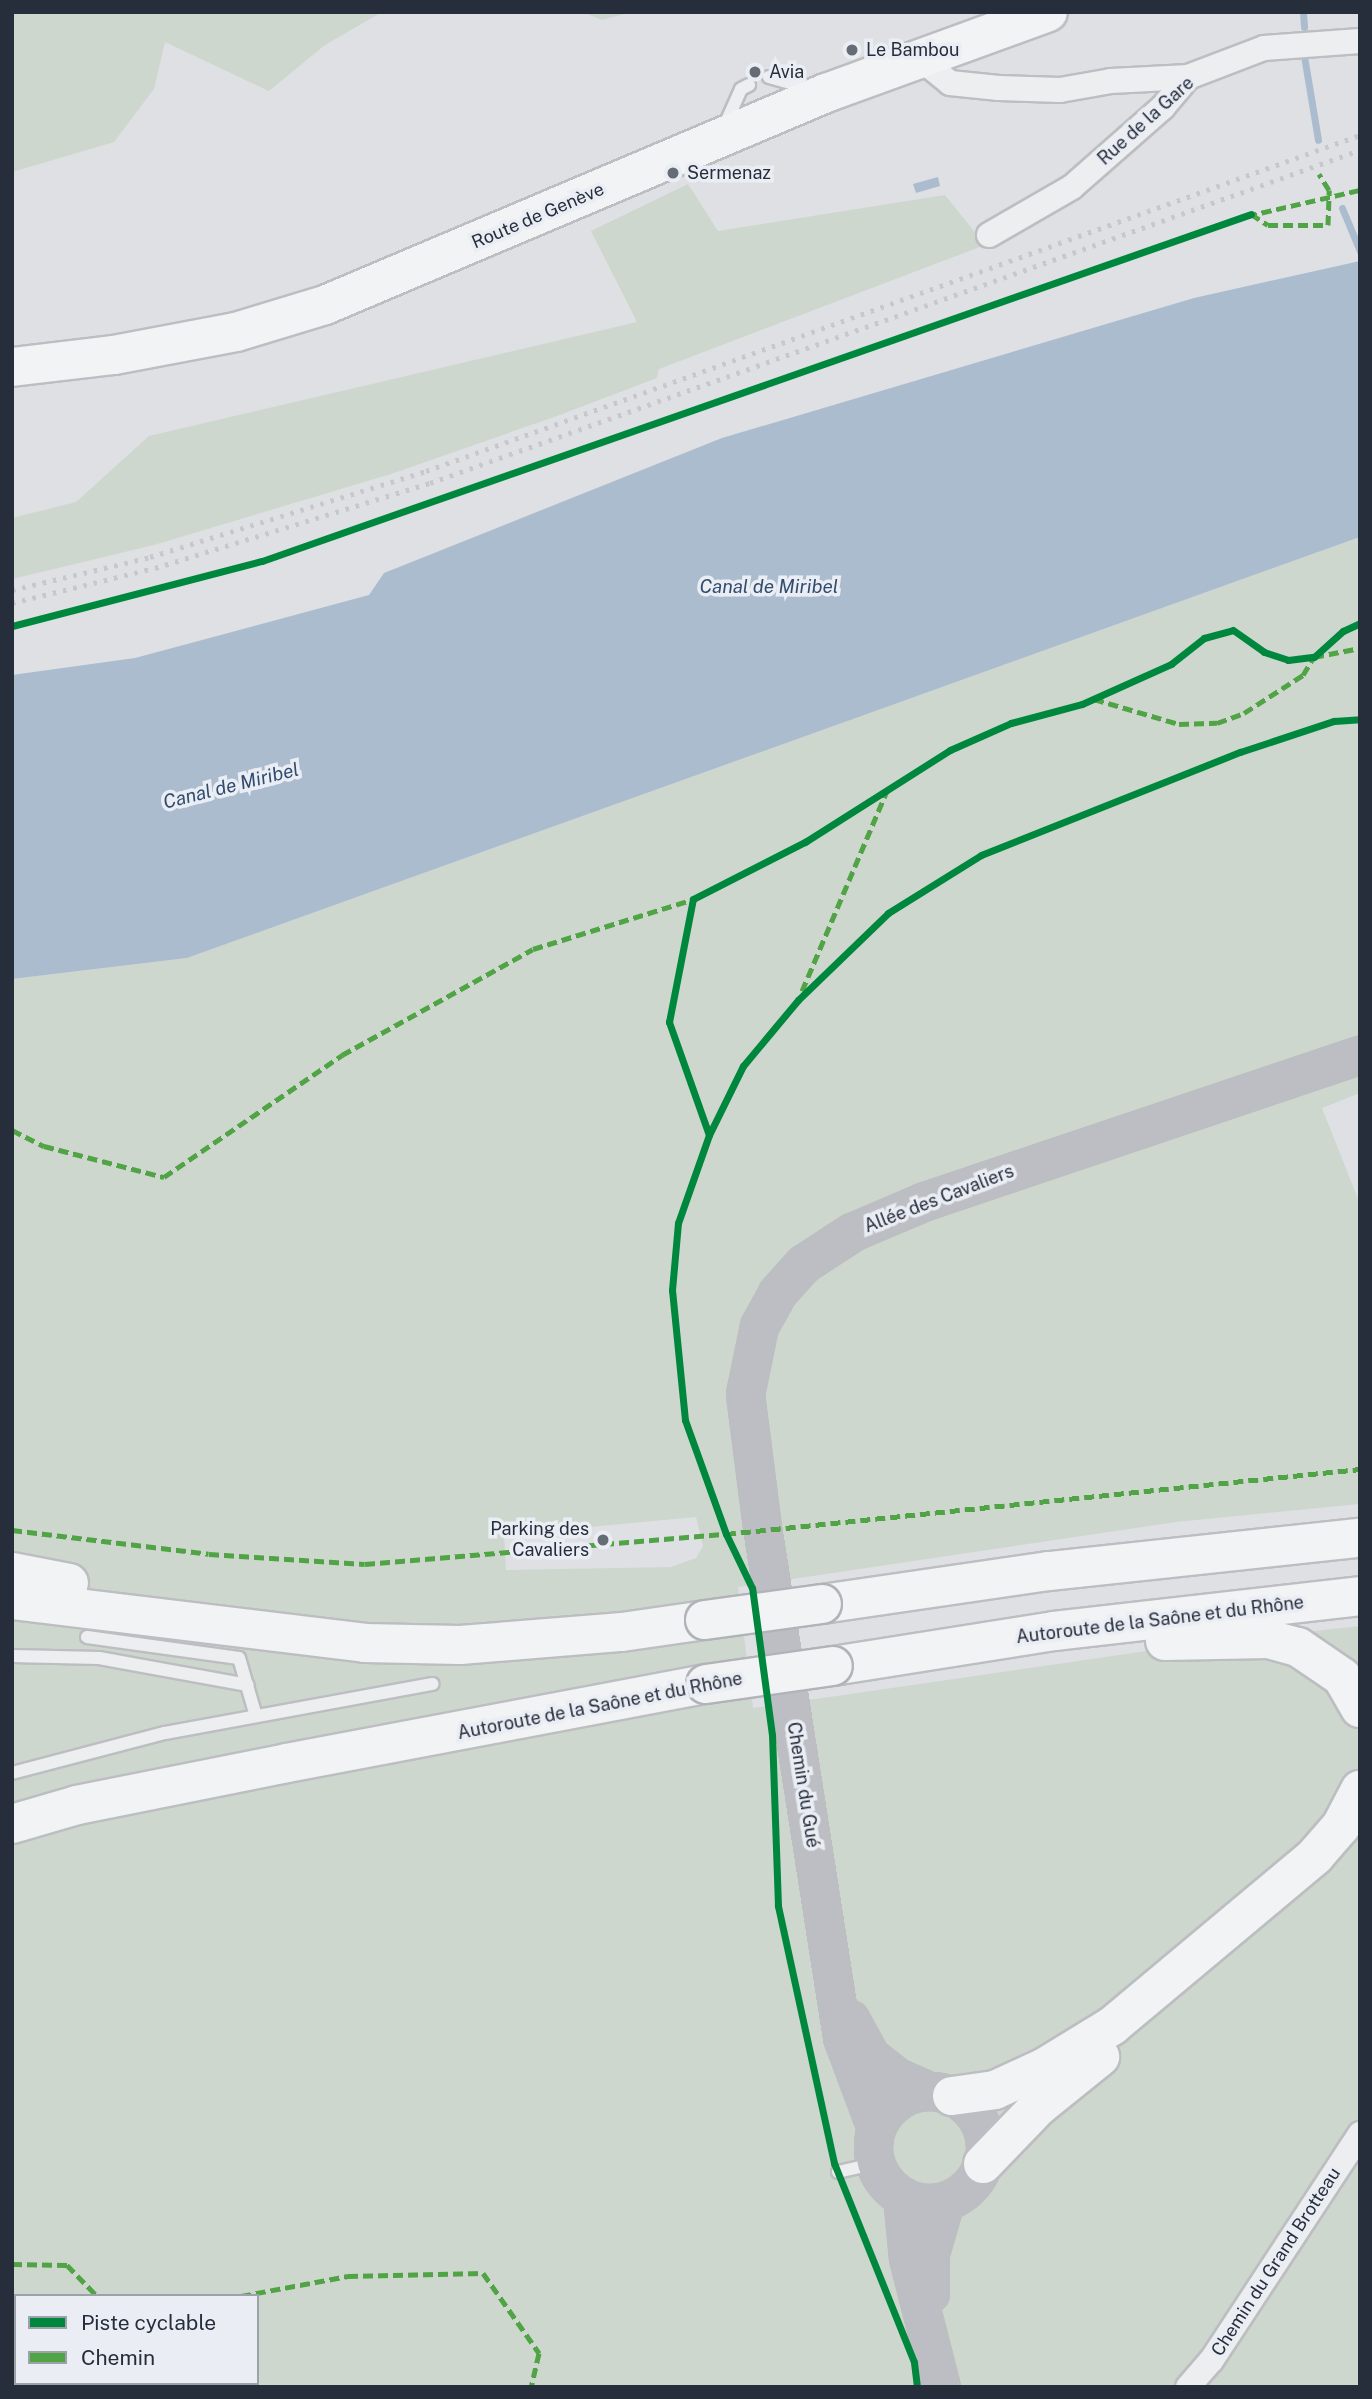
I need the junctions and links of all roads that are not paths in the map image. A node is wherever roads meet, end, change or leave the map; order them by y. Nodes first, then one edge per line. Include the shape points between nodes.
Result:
1 (1048, 12) edge
2 (1360, 41) edge
3 (923, 61) junction
4 (769, 77) dead end
5 (1188, 77) junction
6 (749, 85) dead end
7 (826, 93) junction
8 (719, 139) junction
9 (989, 235) dead end
10 (12, 367) edge
11 (1360, 1055) edge
12 (1360, 1538) edge
13 (12, 1572) edge
14 (771, 1582) joint
15 (1360, 1597) edge
16 (12, 1600) edge
17 (1054, 1631) junction
18 (87, 1637) dead end
19 (540, 1639) junction
20 (12, 1656) edge
21 (433, 1684) dead end
22 (247, 1685) junction
23 (1360, 1708) edge
24 (256, 1716) junction
25 (12, 1773) edge
26 (1360, 1790) edge
27 (12, 1824) edge
28 (1360, 1841) edge
29 (834, 1988) junction
30 (940, 2093) junction
31 (876, 2128) junction
32 (1360, 2134) edge
33 (876, 2163) junction
34 (983, 2164) junction
35 (838, 2172) dead end
36 (902, 2196) junction
37 (945, 2200) junction
38 (940, 2387) edge
39 (951, 2387) edge
40 (1188, 2387) edge

1 - 3 main road, Route de Genève
2 - 5 street, Rue de la Gare via 1264,48
3 - 5 street via 950,83 999,88 1060,90 1111,81
3 - 7 main road, Route de Genève
4 - 7 lane
5 - 9 street, Rue de la Gare via 1163,107 1072,187
6 - 8 lane via 741,89
7 - 8 main road, Route de Genève
8 - 10 main road, Route de Genève via 325,305 236,332 114,355
11 - 14 street, Allée des Cavaliers via 925,1201 852,1232 803,1264 777,1293 759,1326 746,1394
12 - 19 main road, bridge via 1049,1572
13 - 19 main road via 343,1623
14 - 29 street, Chemin du Gué
15 - 17 main road, Autoroute de la Saône et du Rhône
16 - 19 main road via 365,1643 460,1645
17 - 23 main road via 1105,1648 1175,1640 1268,1639 1298,1647 1326,1662 1342,1677
17 - 27 main road, Autoroute de la Saône et du Rhône, bridge via 706,1684 274,1765 78,1805
18 - 22 lane via 239,1658
20 - 22 lane via 99,1658
21 - 24 lane
22 - 24 lane
24 - 25 lane via 164,1733
26 - 30 main road via 1341,1826 1315,1856 1112,2026 1045,2067 995,2090
28 - 34 main road via 1038,2107
29 - 30 street, Chemin du Gué via 870,2056 897,2077
29 - 31 street, Chemin du Gué via 842,2038
30 - 31 street via 897,2101
30 - 34 street via 965,2104 981,2124
31 - 33 street
32 - 40 street, Chemin du Grand Brotteau via 1211,2361
33 - 35 lane
33 - 36 street via 883,2178
34 - 37 street via 964,2191
36 - 37 street via 921,2202
36 - 38 street via 908,2259
37 - 39 street via 930,2253 929,2288

